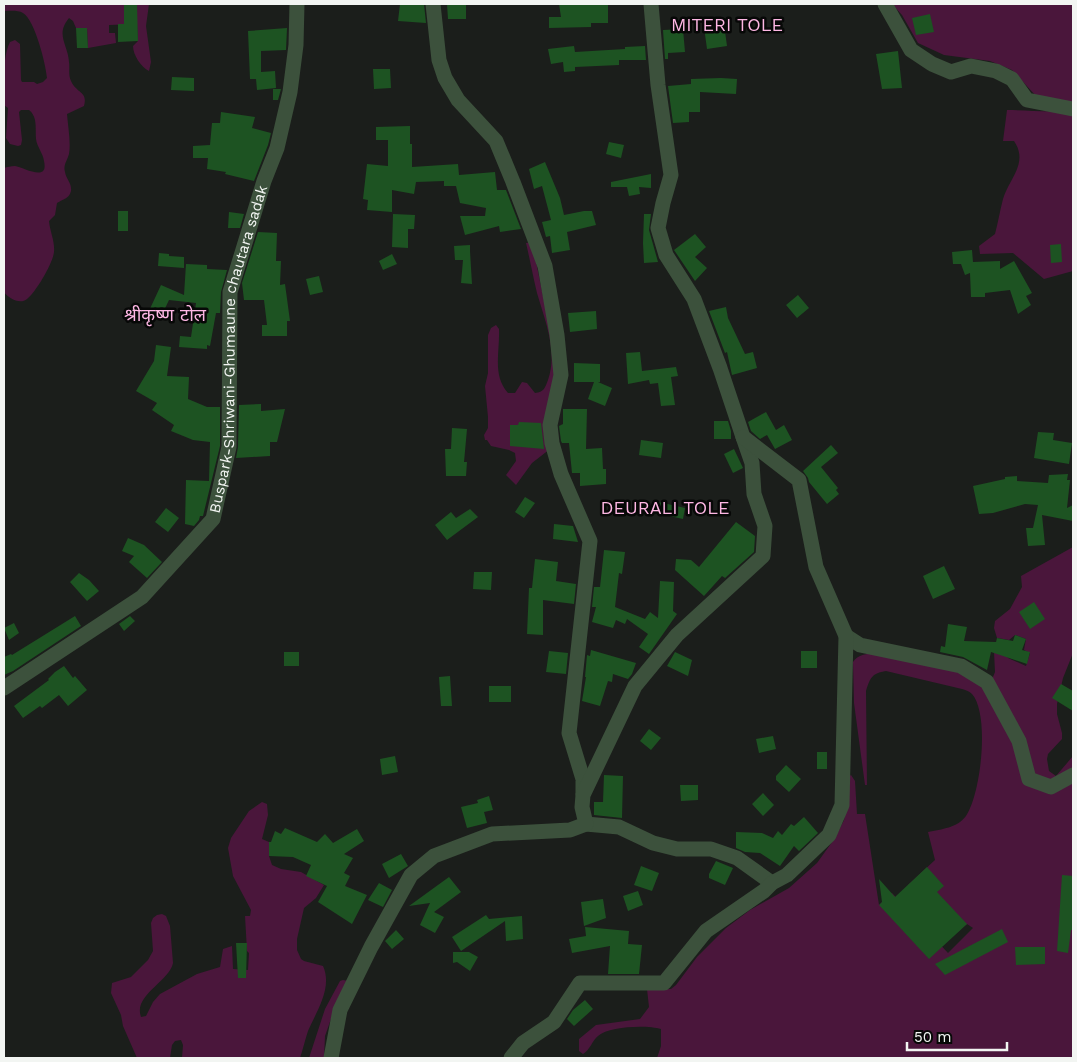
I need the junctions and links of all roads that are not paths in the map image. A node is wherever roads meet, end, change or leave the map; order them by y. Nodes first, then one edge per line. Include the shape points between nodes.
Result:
1 (297, 4) edge
2 (433, 4) edge
3 (651, 4) edge
4 (885, 4) edge
5 (1073, 109) edge
6 (743, 437) junction
7 (846, 636) junction
8 (4, 688) edge
9 (1073, 775) edge
10 (583, 795) junction
11 (586, 824) junction
12 (772, 883) junction
13 (331, 1058) edge
14 (511, 1058) edge

1 - 8 street, Buspark-Shriwani-Ghumaune chautara sadak via 290,92 279,139 230,292 229,447 213,519 142,597
2 - 10 street via 439,60 445,78 458,100 496,141 545,266 560,375 550,425 552,443 561,474 590,541 568,732 584,779
3 - 6 street via 671,175 658,228 666,255 694,299
4 - 5 street via 911,50 932,64 951,72 971,66 996,71 1012,79 1027,100
6 - 7 street via 799,480 816,567
6 - 10 street via 752,464 754,494 765,526 763,556 678,635 635,686
7 - 9 street via 860,645 961,666 987,682 1019,741 1029,779 1051,786
7 - 12 street via 842,805 829,836 787,875
10 - 11 street
11 - 12 street via 619,826 653,844 677,849 711,849 737,858
11 - 13 street via 570,830 492,834 434,856 411,876 340,1010
12 - 14 street via 764,892 706,931 664,983 580,983 554,1022 523,1043

